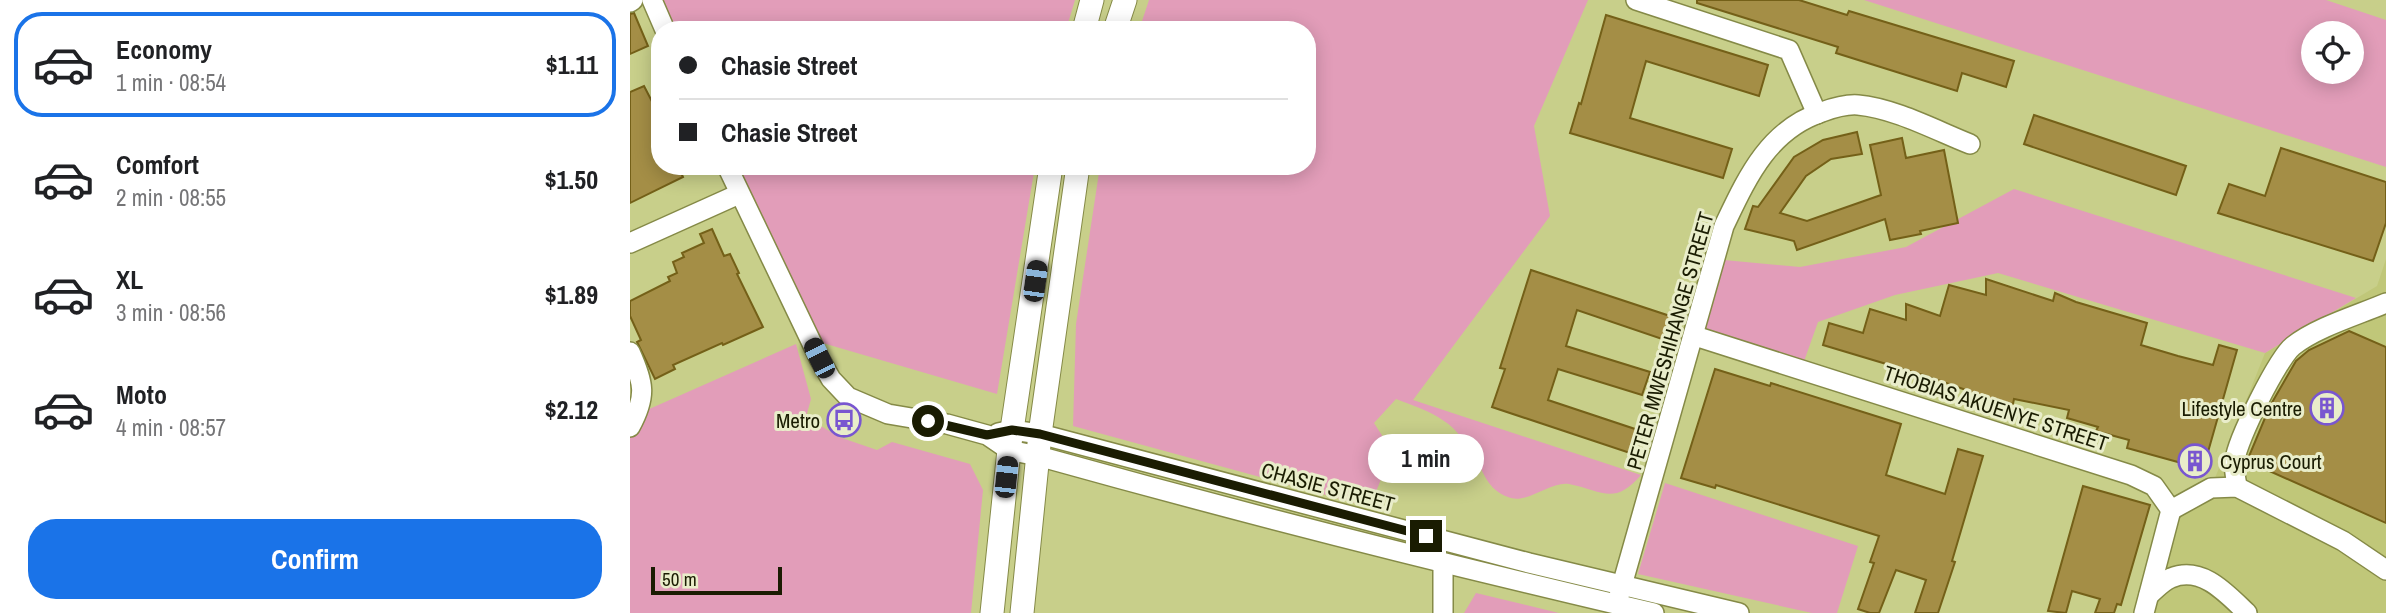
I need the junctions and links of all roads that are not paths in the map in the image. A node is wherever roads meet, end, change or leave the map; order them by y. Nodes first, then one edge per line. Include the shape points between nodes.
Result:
1 (652, 0) edge
2 (1092, 0) edge
3 (1125, 0) edge
4 (1636, 0) edge
5 (661, 21) edge
6 (1086, 21) edge
7 (1118, 21) edge
8 (1817, 114) junction
9 (1970, 144) dead end
10 (731, 175) edge
11 (1050, 175) edge
12 (1077, 175) edge
13 (739, 194) junction
14 (630, 243) edge
15 (2386, 303) edge
16 (1695, 336) junction
17 (630, 352) edge
18 (630, 427) edge
19 (1011, 440) junction
20 (1039, 445) junction
21 (2237, 487) junction
22 (2171, 510) junction
23 (1443, 564) junction
24 (2386, 570) edge
25 (1623, 584) junction
26 (1617, 604) junction
27 (2147, 604) edge
28 (992, 613) edge
29 (1022, 613) edge
30 (1443, 613) edge
31 (1654, 613) edge
32 (1739, 613) edge
33 (2247, 613) edge

1 - 5 street
2 - 6 main road
3 - 7 main road
4 - 8 street via 1789,50
8 - 9 street, PETER MWESHIHANGE STREET via 1858,105
8 - 16 street, PETER MWESHIHANGE STREET via 1794,124 1772,142 1748,175 1724,226
10 - 13 street, CHASIE STREET
11 - 19 main road
12 - 20 main road
13 - 14 street
13 - 19 street, CHASIE STREET via 819,358 848,397 888,414
15 - 21 street via 2292,346 2248,425 2235,460
16 - 22 street, THOBIAS AKUENYE STREET via 2131,474 2154,486
16 - 25 street, PETER MWESHIHANGE STREET
17 - 18 street via 644,393
19 - 20 street, CHASIE STREET
19 - 28 main road
20 - 23 street, CHASIE STREET via 1249,515
20 - 25 street, CHASIE STREET
20 - 29 main road
21 - 22 street via 2211,488
21 - 24 street via 2343,541
22 - 27 street
23 - 26 street, CHASIE STREET
23 - 30 street
25 - 26 street, PETER MWESHIHANGE STREET
25 - 32 street, CHASIE STREET
26 - 31 street, CHASIE STREET
27 - 33 street via 2170,578 2189,573 2205,578

